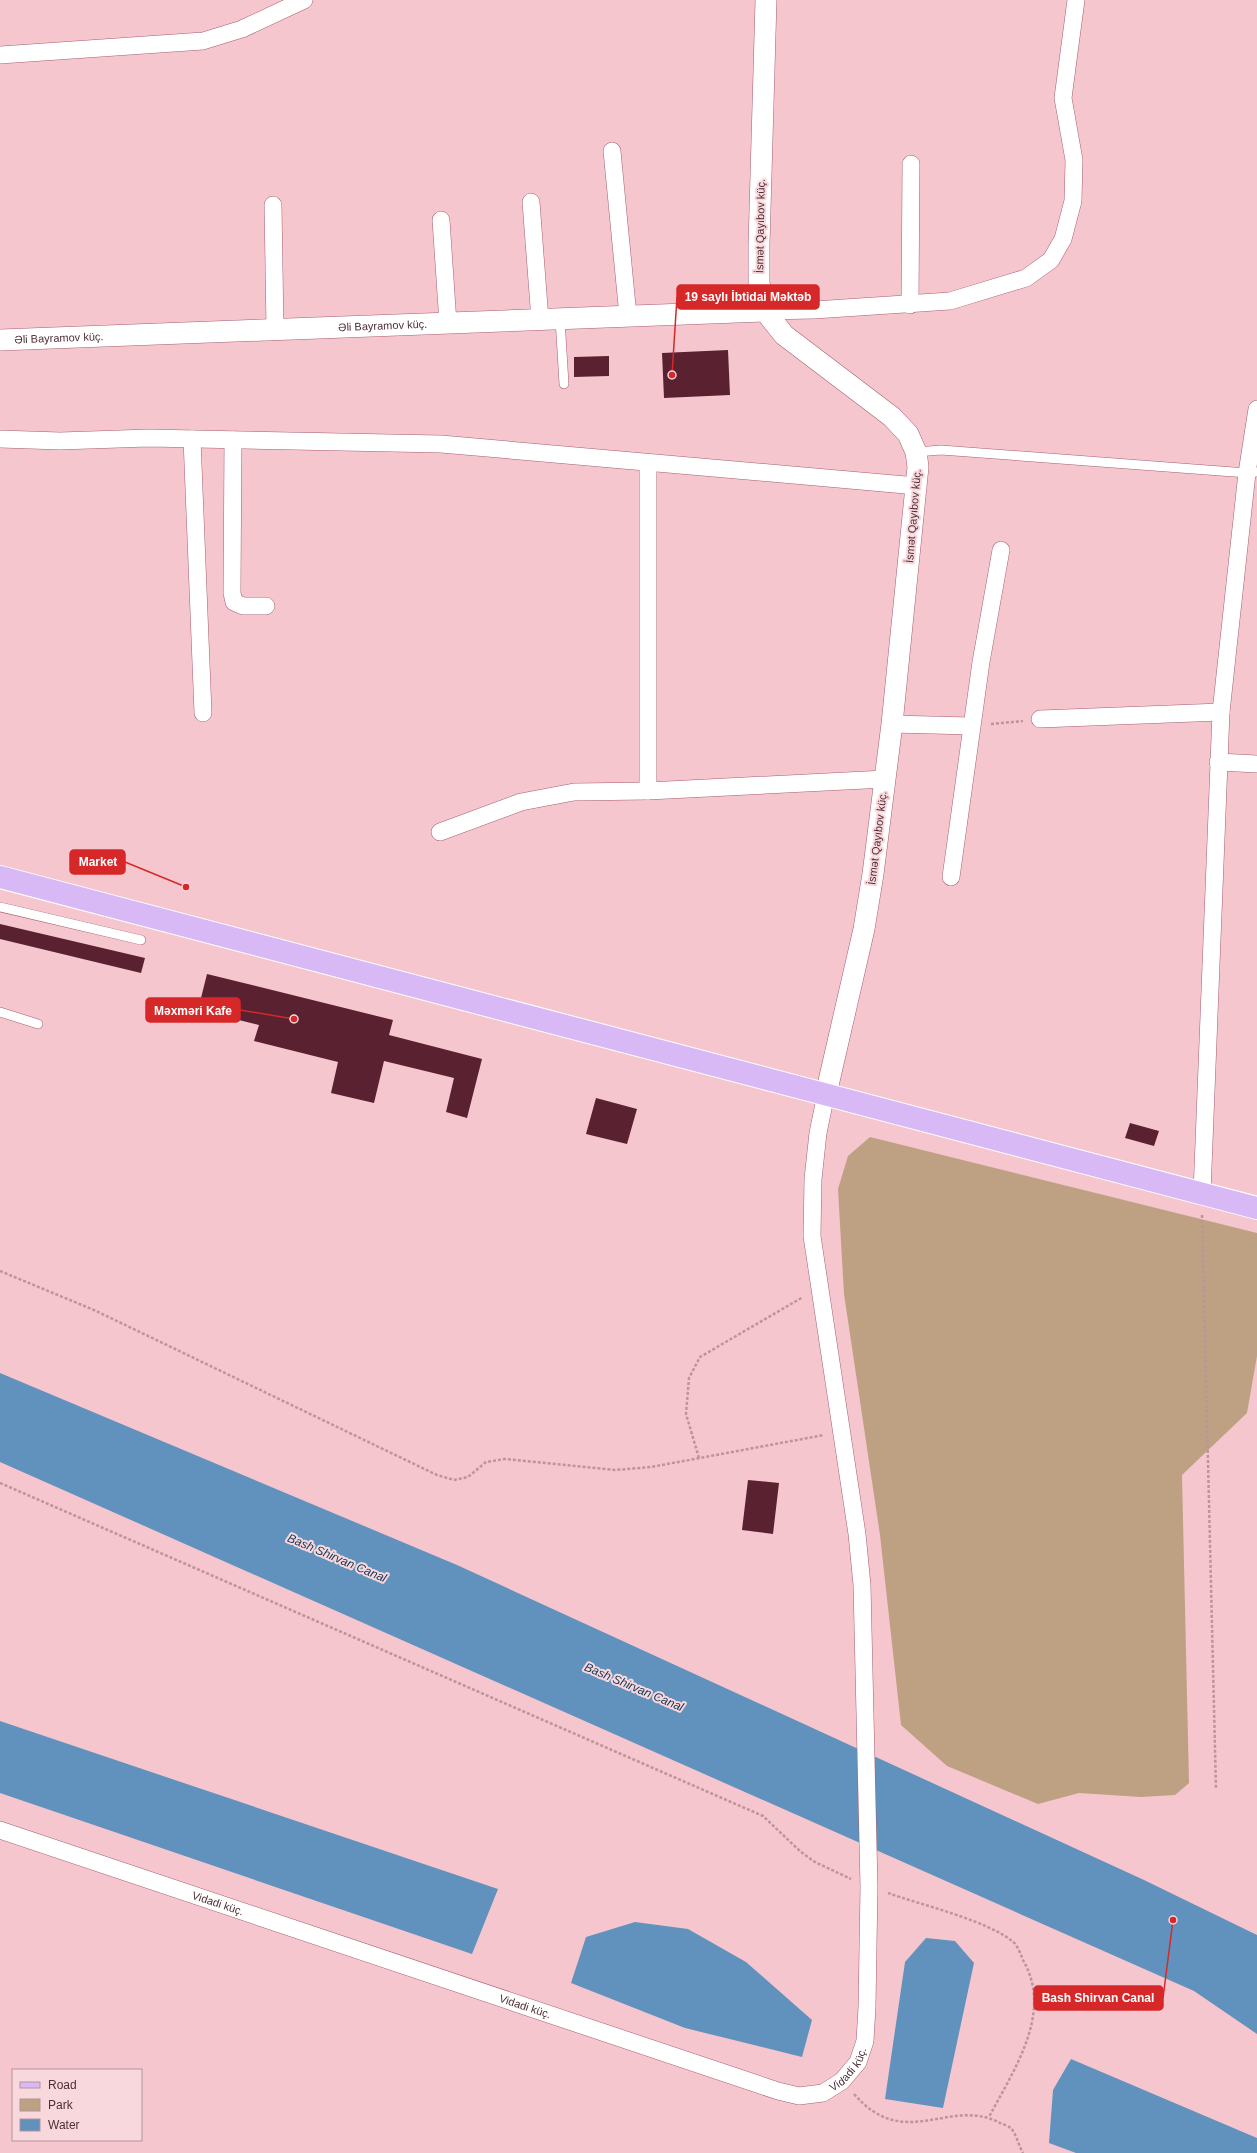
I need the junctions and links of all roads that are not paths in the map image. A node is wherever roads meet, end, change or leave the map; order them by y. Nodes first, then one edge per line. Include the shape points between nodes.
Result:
1 (304, 0) edge
2 (766, 0) edge
3 (1076, 0) edge
4 (0, 55) edge
5 (612, 151) dead end
6 (911, 164) dead end
7 (531, 202) dead end
8 (273, 205) dead end
9 (441, 220) dead end
10 (910, 305) junction
11 (765, 311) junction
12 (628, 316) junction
13 (560, 319) junction
14 (540, 320) junction
15 (448, 323) junction
16 (275, 329) junction
17 (0, 340) edge
18 (564, 384) dead end
19 (1257, 409) edge
20 (0, 439) edge
21 (192, 439) junction
22 (233, 440) junction
23 (916, 452) junction
24 (648, 464) junction
25 (1252, 472) edge
26 (917, 486) junction
27 (1001, 550) dead end
28 (266, 606) dead end
29 (1221, 712) junction
30 (203, 713) dead end
31 (1040, 719) road end
32 (892, 724) junction
33 (971, 726) junction
34 (1218, 762) junction
35 (1257, 764) edge
36 (885, 779) junction
37 (648, 791) junction
38 (440, 832) dead end
39 (951, 877) dead end
40 (0, 878) edge
41 (0, 907) edge
42 (141, 940) dead end
43 (0, 1012) edge
44 (38, 1024) dead end
45 (826, 1094) junction
46 (1202, 1193) junction
47 (1257, 1208) edge
48 (0, 1830) edge

1 - 4 street via 242,29 203,41
2 - 11 street, İsmət Qayıbov küç. via 759,245 759,283
3 - 10 street via 1062,98 1074,160 1073,201 1063,239 1051,260 1026,278 950,301
5 - 12 street
6 - 10 street
7 - 14 street
8 - 16 street
9 - 15 street
10 - 11 street
11 - 12 street, Əli Bayramov küç.
11 - 23 street, İsmət Qayıbov küç. via 784,335 892,417 908,434
12 - 13 street, Əli Bayramov küç.
13 - 14 street, Əli Bayramov küç.
13 - 18 lane
14 - 15 street, Əli Bayramov küç.
15 - 16 street, Əli Bayramov küç.
16 - 17 street, Əli Bayramov küç.
19 - 25 street
20 - 21 street
21 - 22 street
21 - 30 street
22 - 24 street via 441,444
22 - 28 street via 232,593 234,602 243,606
23 - 25 lane via 964,451
23 - 26 street, İsmət Qayıbov küç.
24 - 26 street
24 - 37 street
25 - 29 street
26 - 32 street, İsmət Qayıbov küç.
27 - 33 street
29 - 31 street
29 - 34 street
32 - 33 street
32 - 36 street, İsmət Qayıbov küç.
33 - 39 street
34 - 35 street
34 - 46 street
36 - 37 street
36 - 45 street, İsmət Qayıbov küç. via 864,929
37 - 38 street via 574,792 521,802
40 - 45 main road
41 - 42 lane
43 - 44 lane
45 - 46 main road
45 - 48 street, Vidadi küç. via 818,1133 813,1179 812,1236 857,1534 862,1585 869,1868 864,2041 858,2062 842,2081 823,2093 799,2096 778,2091
46 - 47 main road

